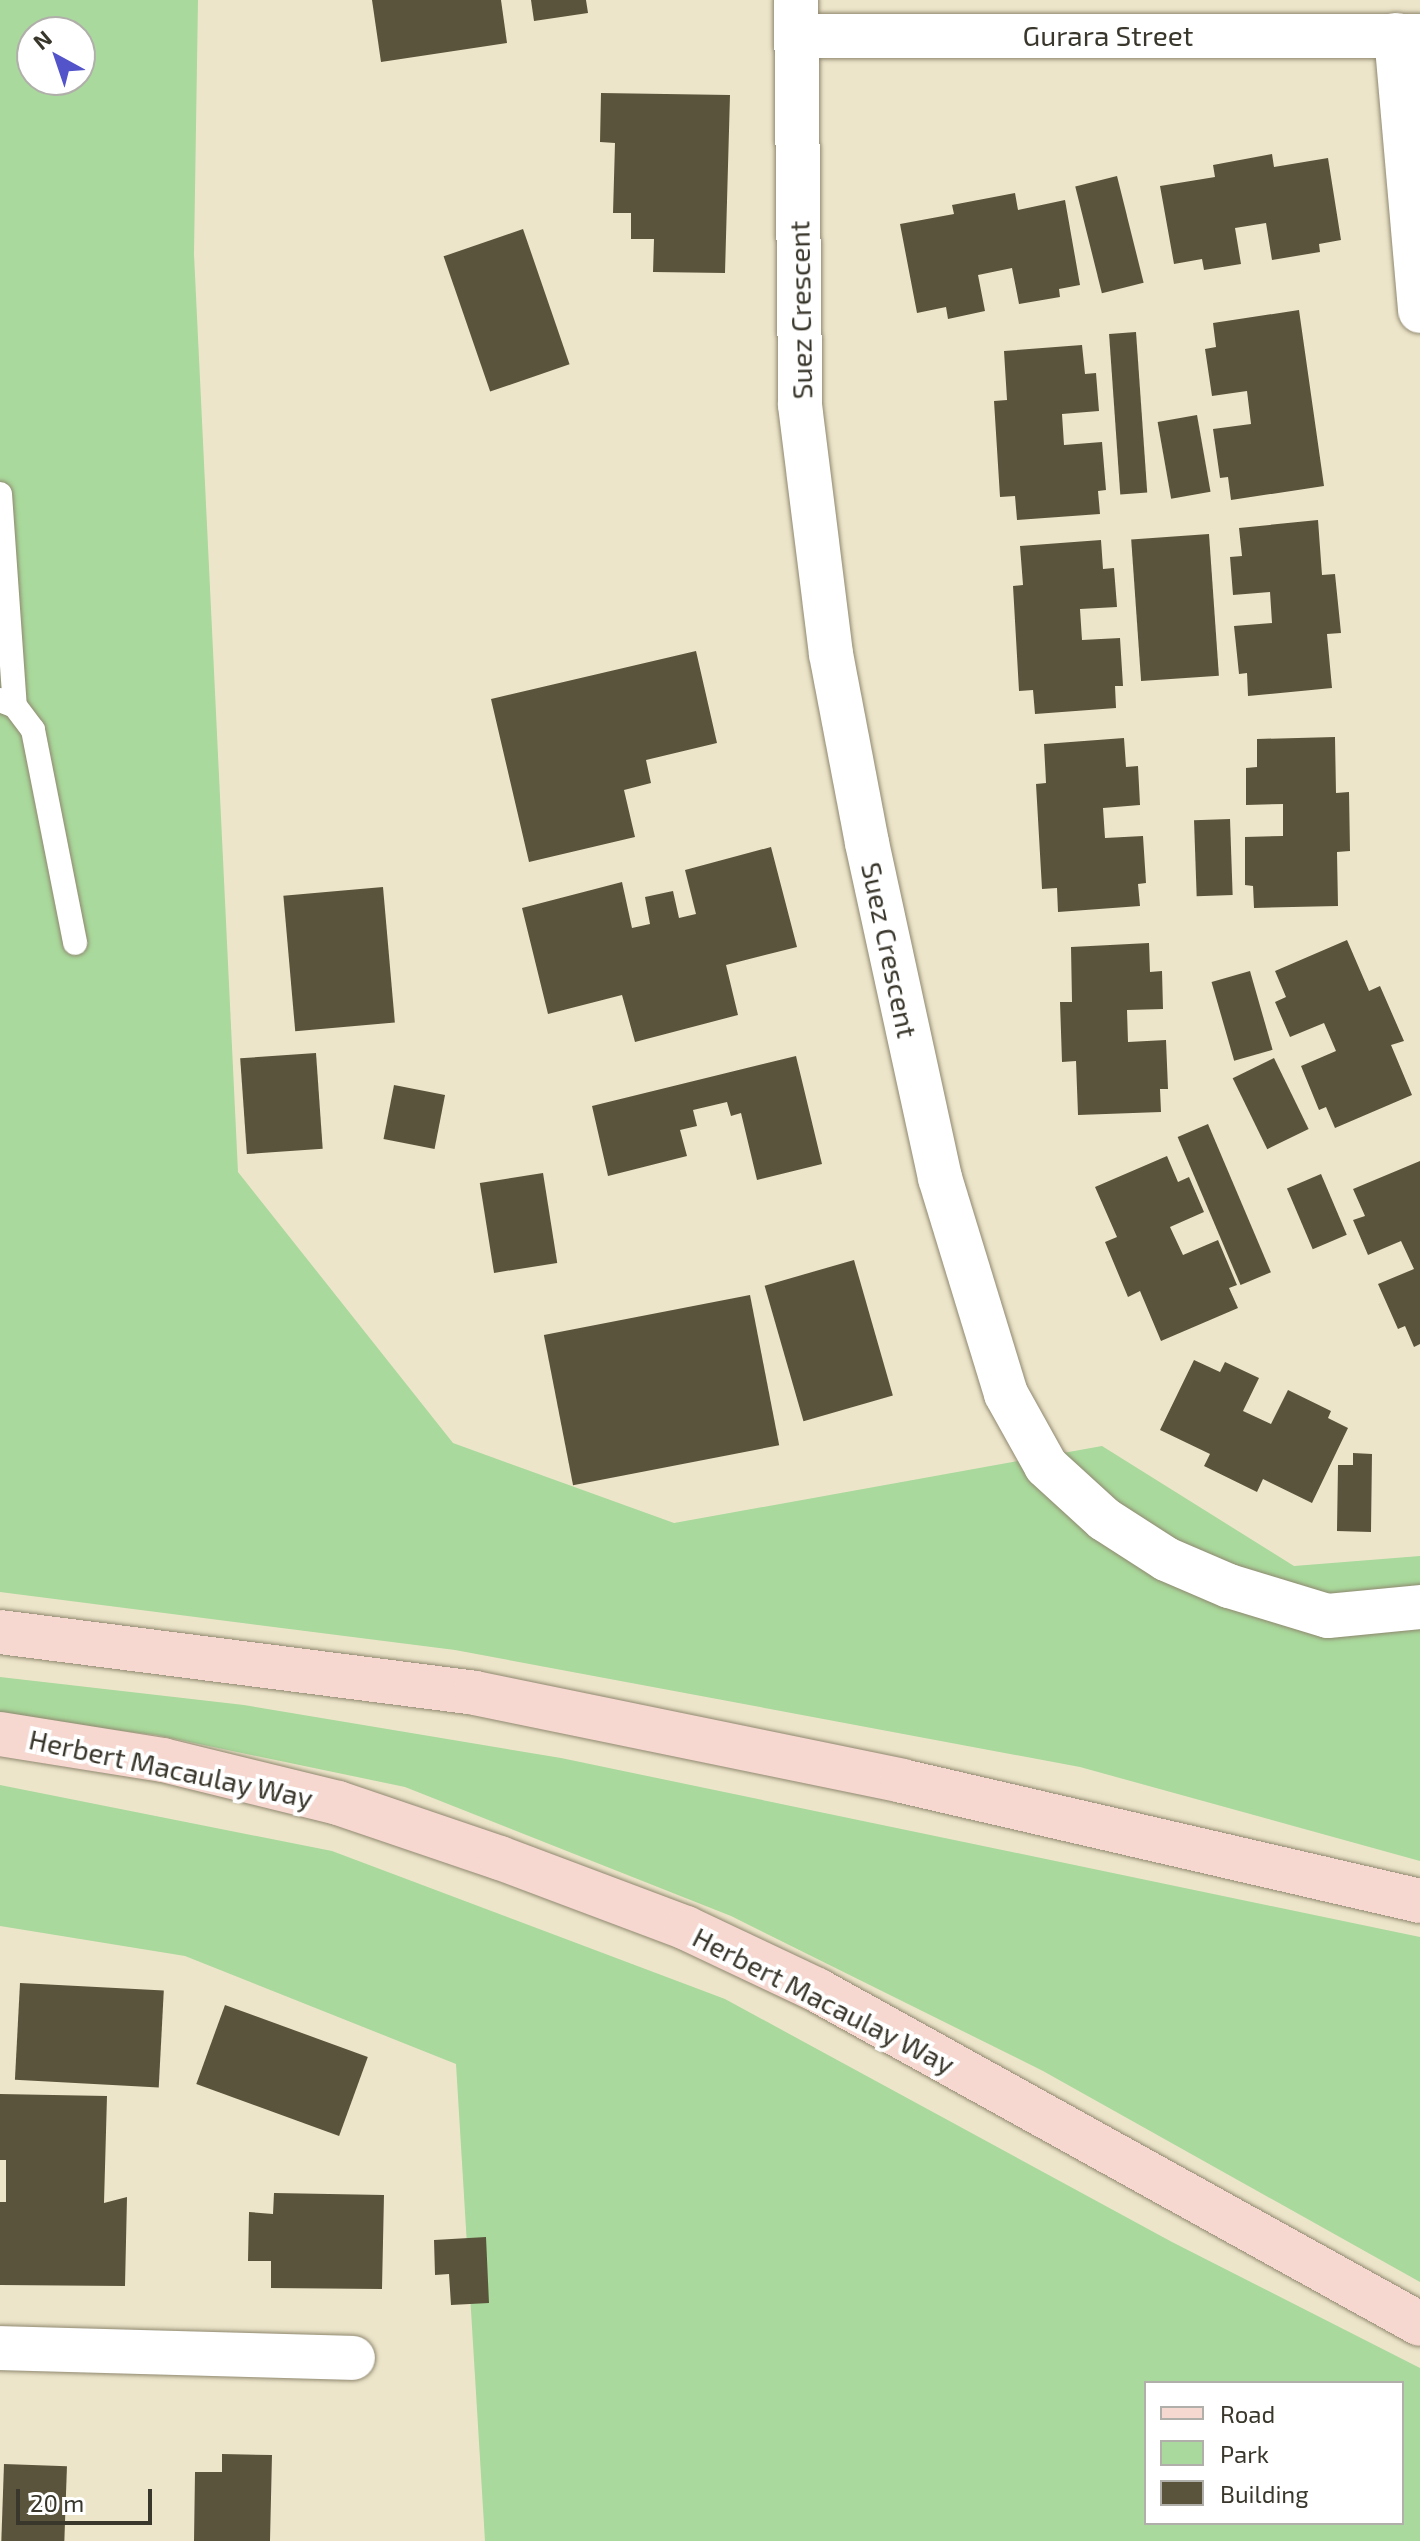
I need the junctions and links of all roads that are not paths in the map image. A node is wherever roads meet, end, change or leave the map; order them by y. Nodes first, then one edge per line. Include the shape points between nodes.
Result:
1 (796, 18) edge
2 (1102, 18) edge
3 (1408, 36) edge
4 (1420, 311) edge
5 (0, 494) edge
6 (7, 703) edge
7 (75, 943) dead end
8 (1420, 1607) edge
9 (0, 1632) edge
10 (0, 1734) edge
11 (1420, 1901) edge
12 (1420, 2324) edge
13 (0, 2348) edge
14 (353, 2358) dead end

1 - 2 street, Gurara Street
1 - 8 street, Suez Crescent via 800,405 831,654 940,1178 1006,1394 1046,1466 1104,1519 1166,1559 1229,1586 1328,1616
2 - 3 street, Gurara Street
3 - 4 street
5 - 6 lane
6 - 7 lane via 33,730
9 - 11 main road via 475,1693 902,1781
10 - 12 main road, Herbert Macaulay Way via 163,1760 338,1803 686,1928 817,1990
13 - 14 street

